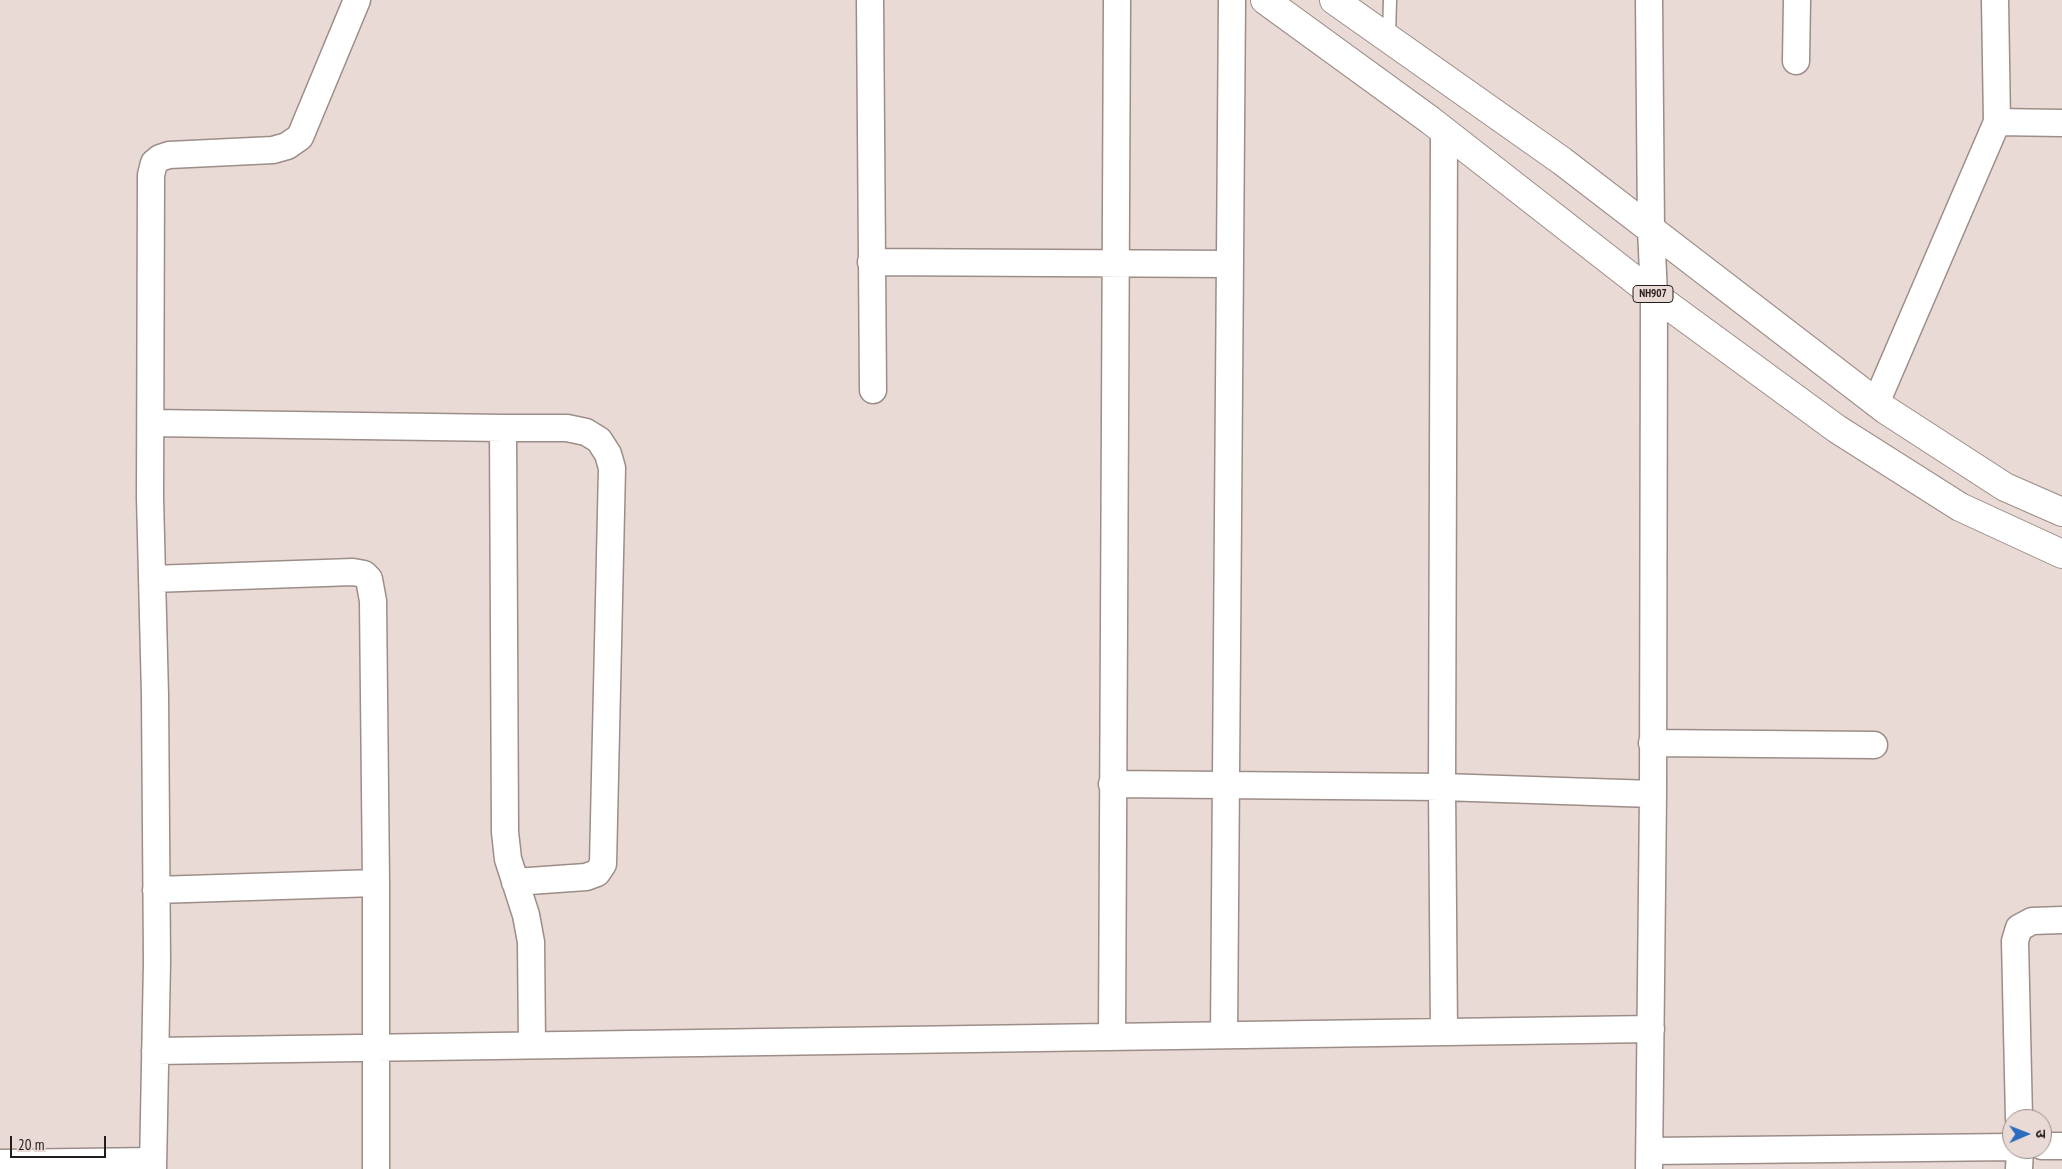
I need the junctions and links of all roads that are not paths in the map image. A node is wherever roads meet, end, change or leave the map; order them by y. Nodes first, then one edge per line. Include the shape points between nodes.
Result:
1 (357, 0) edge
2 (870, 0) edge
3 (1117, 0) edge
4 (1232, 0) edge
5 (1265, 0) edge
6 (1334, 0) edge
7 (1390, 0) edge
8 (1649, 0) edge
9 (1797, 0) edge
10 (1995, 0) edge
11 (1389, 41) junction
12 (1796, 62) dead end
13 (1997, 122) junction
14 (2062, 123) edge
15 (1444, 132) junction
16 (1651, 228) junction
17 (871, 262) junction
18 (1116, 264) junction
19 (1230, 264) junction
20 (1654, 295) junction
21 (873, 390) dead end
22 (1876, 403) junction
23 (151, 423) junction
24 (503, 428) junction
25 (2062, 512) edge
26 (2062, 554) edge
27 (152, 580) junction
28 (1652, 742) junction
29 (1874, 745) dead end
30 (1112, 784) junction
31 (1226, 785) junction
32 (1442, 787) junction
33 (1653, 794) junction
34 (515, 882) junction
35 (376, 883) junction
36 (156, 890) junction
37 (2062, 920) edge
38 (1651, 1029) junction
39 (1444, 1032) junction
40 (1224, 1035) junction
41 (1112, 1037) junction
42 (532, 1045) junction
43 (376, 1048) junction
44 (155, 1051) junction
45 (2019, 1109) edge
46 (2002, 1147) edge
47 (1650, 1160) edge
48 (14, 1165) edge
49 (153, 1165) edge
50 (376, 1169) edge

1 - 23 street via 300,136 287,146 273,150 169,155 154,163 151,174
2 - 17 street
3 - 18 street
4 - 19 street
5 - 15 highway, NH907
6 - 11 highway
7 - 11 lane
8 - 16 street
9 - 12 street
10 - 13 street
11 - 16 highway via 1562,161
13 - 14 street
13 - 22 street
15 - 20 highway, NH907
15 - 32 street
16 - 20 street
16 - 22 highway
17 - 18 street
17 - 21 street
18 - 19 street
18 - 30 street
19 - 31 street
20 - 26 highway, NH907 via 1836,429 1960,507
20 - 28 street
22 - 25 highway via 2005,486
23 - 24 street
23 - 27 street
24 - 34 street via 505,832
24 - 34 street via 567,428 586,432 599,440 612,468 602,864 597,873 586,877
27 - 35 street via 353,572 364,574 369,579 373,601
27 - 36 street
28 - 29 street
28 - 33 street
30 - 31 street
30 - 41 street
31 - 32 street
31 - 40 street
32 - 33 street
32 - 39 street
33 - 38 street
34 - 42 street via 531,942
35 - 36 street
35 - 43 street
36 - 44 street
37 - 45 street via 2032,921 2019,928 2016,941
38 - 39 street
38 - 47 street
39 - 40 street
40 - 41 street
41 - 42 street
42 - 43 street
43 - 44 street
43 - 50 street
44 - 49 street
46 - 47 street
48 - 49 street

